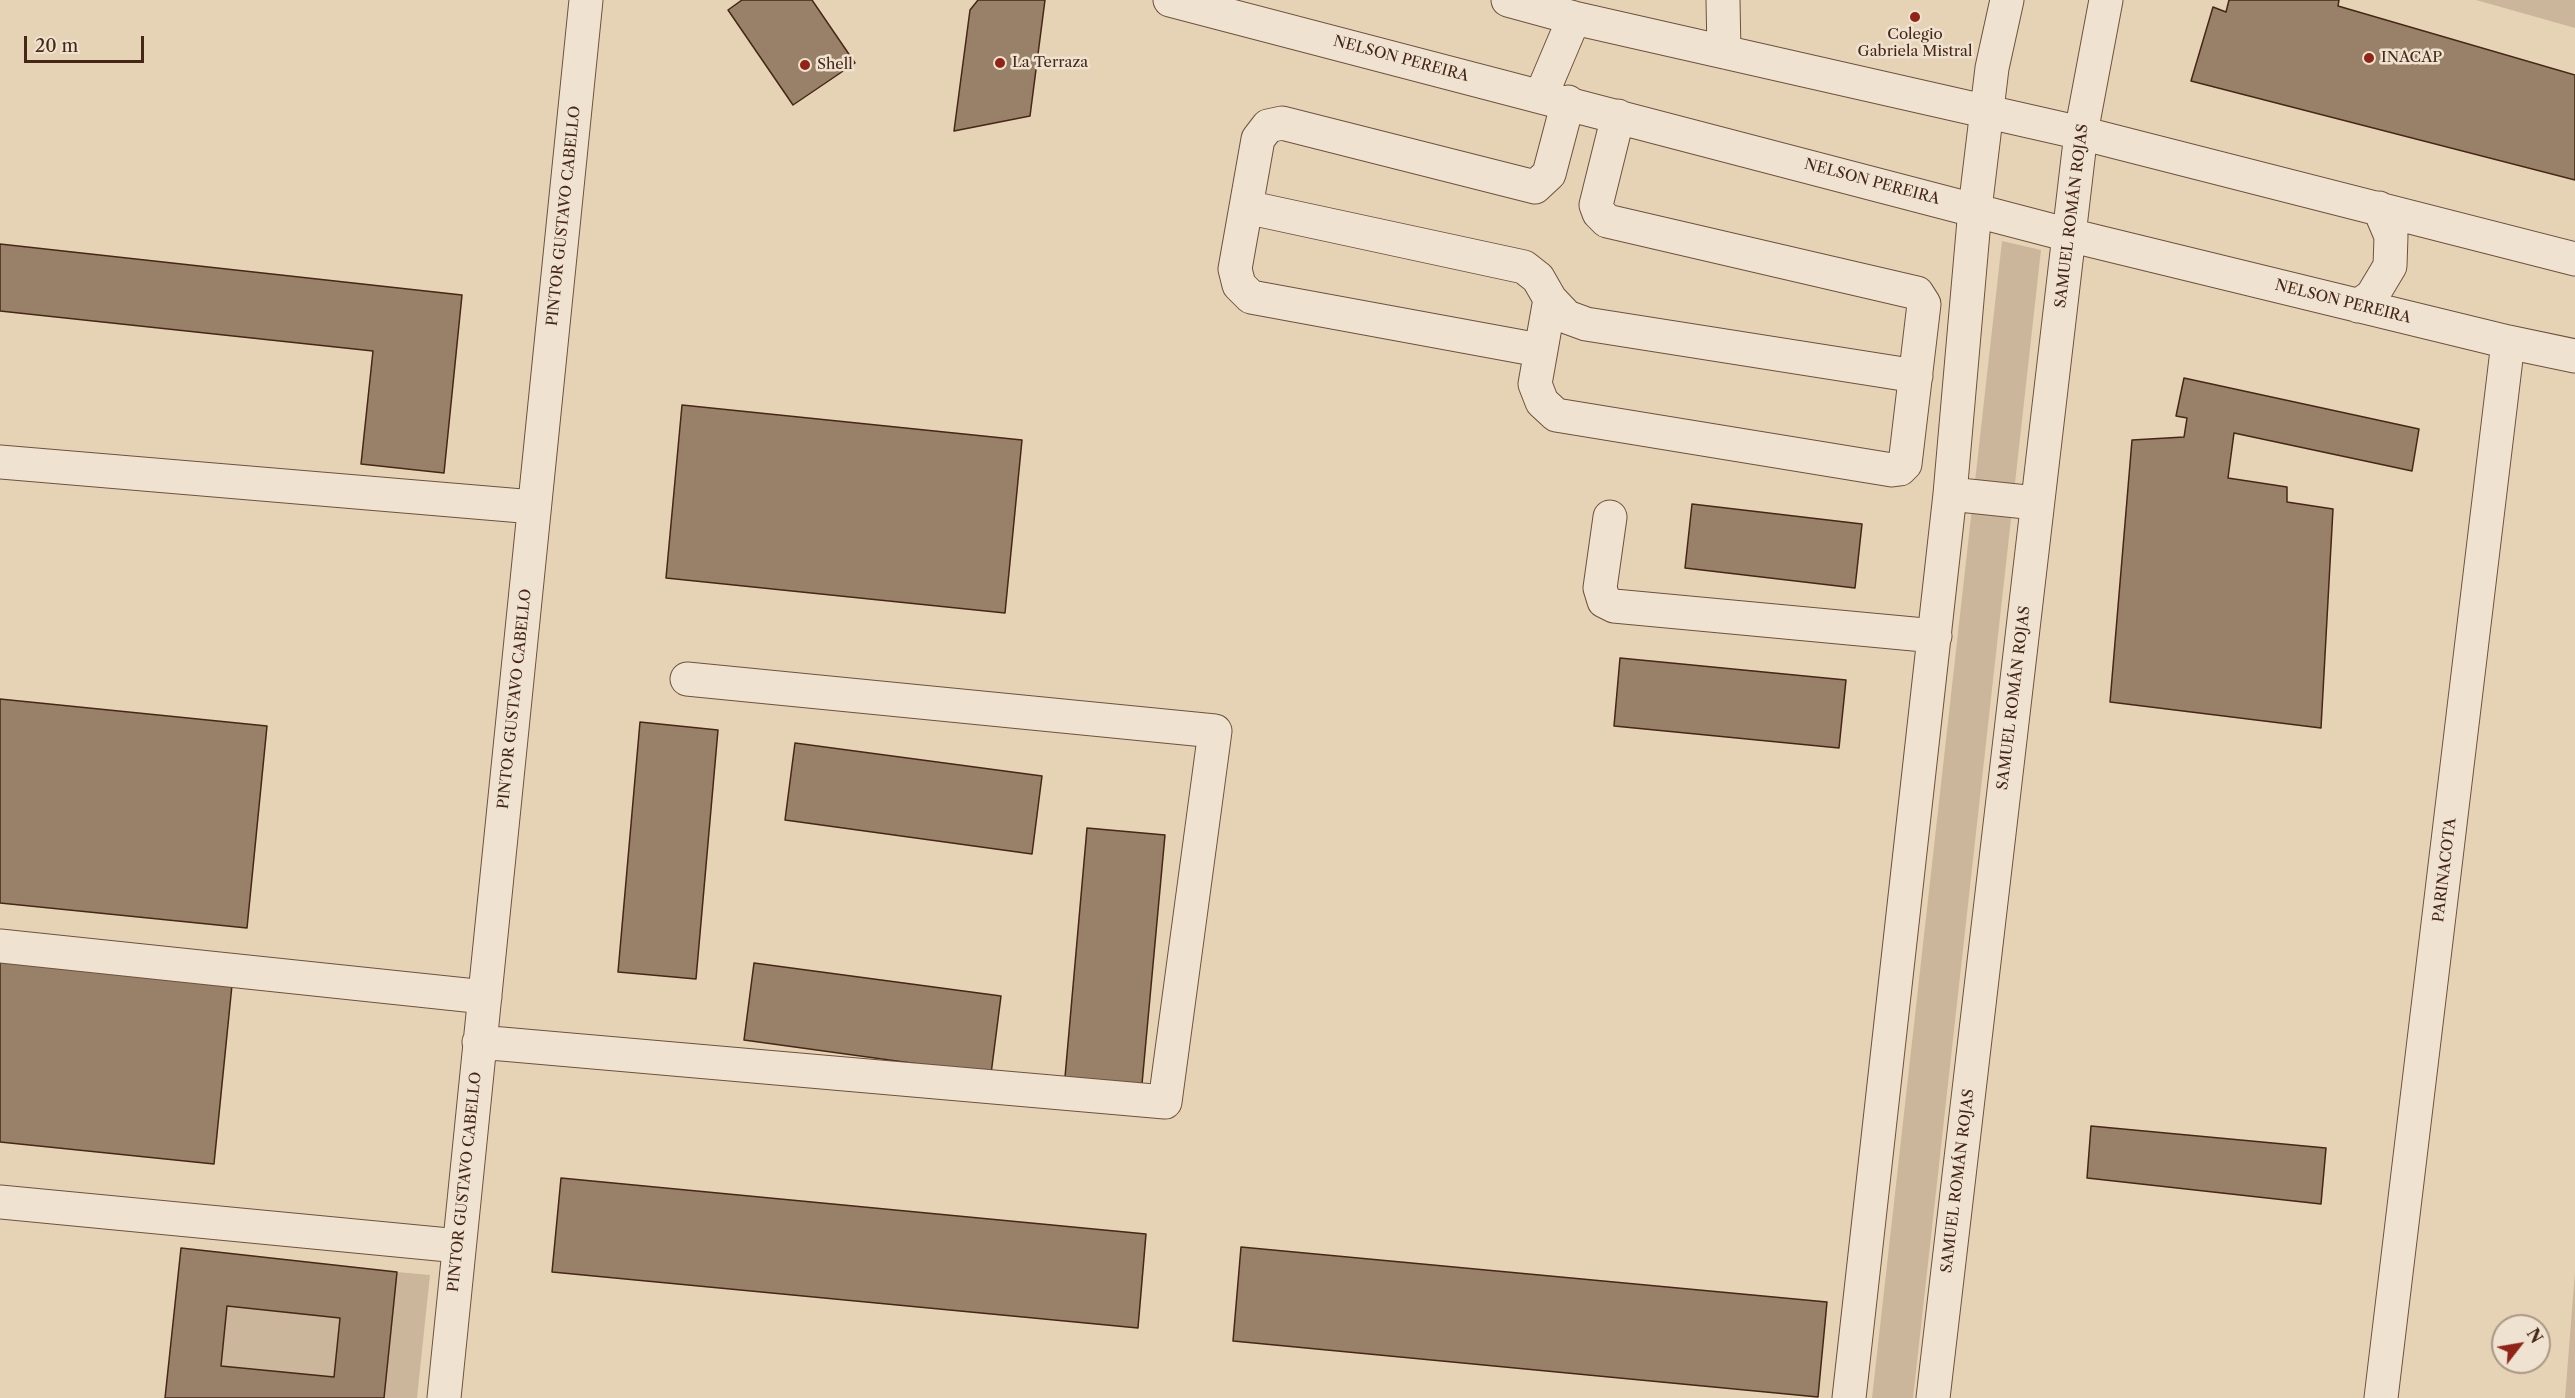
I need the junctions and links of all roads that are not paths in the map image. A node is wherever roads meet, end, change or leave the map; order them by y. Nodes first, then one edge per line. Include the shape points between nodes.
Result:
1 (586, 0) edge
2 (1170, 0) edge
3 (1724, 0) edge
4 (2007, 0) edge
5 (2106, 0) edge
6 (1513, 1) edge
7 (1261, 11) edge
8 (1574, 18) junction
9 (1724, 52) junction
10 (1554, 99) junction
11 (1987, 112) junction
12 (1618, 116) junction
13 (2082, 133) junction
14 (1246, 207) junction
15 (2379, 208) junction
16 (1975, 209) junction
17 (2069, 236) junction
18 (2575, 259) edge
19 (1550, 299) junction
20 (2358, 306) junction
21 (2508, 342) junction
22 (1539, 350) junction
23 (2575, 356) edge
24 (1916, 376) junction
25 (0, 462) edge
26 (1950, 494) junction
27 (2036, 502) junction
28 (534, 507) junction
29 (1610, 517) dead end
30 (1935, 636) junction
31 (687, 679) dead end
32 (0, 946) edge
33 (485, 997) junction
34 (479, 1042) junction
35 (0, 1202) edge
36 (459, 1246) junction
37 (444, 1398) edge
38 (1849, 1398) edge
39 (1933, 1398) edge
40 (2381, 1398) edge

1 - 28 street, PINTOR GUSTAVO CABELLO
2 - 7 street, NELSON PEREIRA
3 - 9 street
4 - 11 street
5 - 13 street, SAMUEL ROMÁN ROJAS
6 - 8 street
7 - 10 street, NELSON PEREIRA
8 - 9 street
8 - 10 street
9 - 11 street
10 - 12 street, NELSON PEREIRA
10 - 14 street via 1558,144 1549,174 1535,187 1282,123 1268,126 1258,139
11 - 13 street
11 - 16 street
12 - 16 street, NELSON PEREIRA
12 - 24 street via 1596,205 1607,221 1917,293 1924,304
13 - 15 street
13 - 17 street, SAMUEL ROMÁN ROJAS
14 - 19 street via 1524,267 1538,278
14 - 22 street via 1235,269 1239,285 1251,297
15 - 18 street
15 - 20 street via 2391,236 2390,266 2372,296
16 - 17 street, NELSON PEREIRA
16 - 26 street
17 - 20 street, NELSON PEREIRA
17 - 27 street, SAMUEL ROMÁN ROJAS
19 - 22 street
19 - 24 street via 1567,317 1586,324
20 - 21 street, NELSON PEREIRA
21 - 23 street, NELSON PEREIRA
21 - 40 street, PARINACOTA
22 - 24 street via 1535,384 1542,402 1556,415 1892,470 1900,470 1905,464
25 - 28 street
26 - 27 street
26 - 30 street
27 - 39 street, SAMUEL ROMÁN ROJAS
28 - 33 street, PINTOR GUSTAVO CABELLO
29 - 30 street via 1600,588 1604,601 1614,606
30 - 38 street
31 - 34 street via 1215,731 1165,1102
32 - 33 street
33 - 34 street, PINTOR GUSTAVO CABELLO
34 - 36 street, PINTOR GUSTAVO CABELLO
35 - 36 street
36 - 37 street, PINTOR GUSTAVO CABELLO

